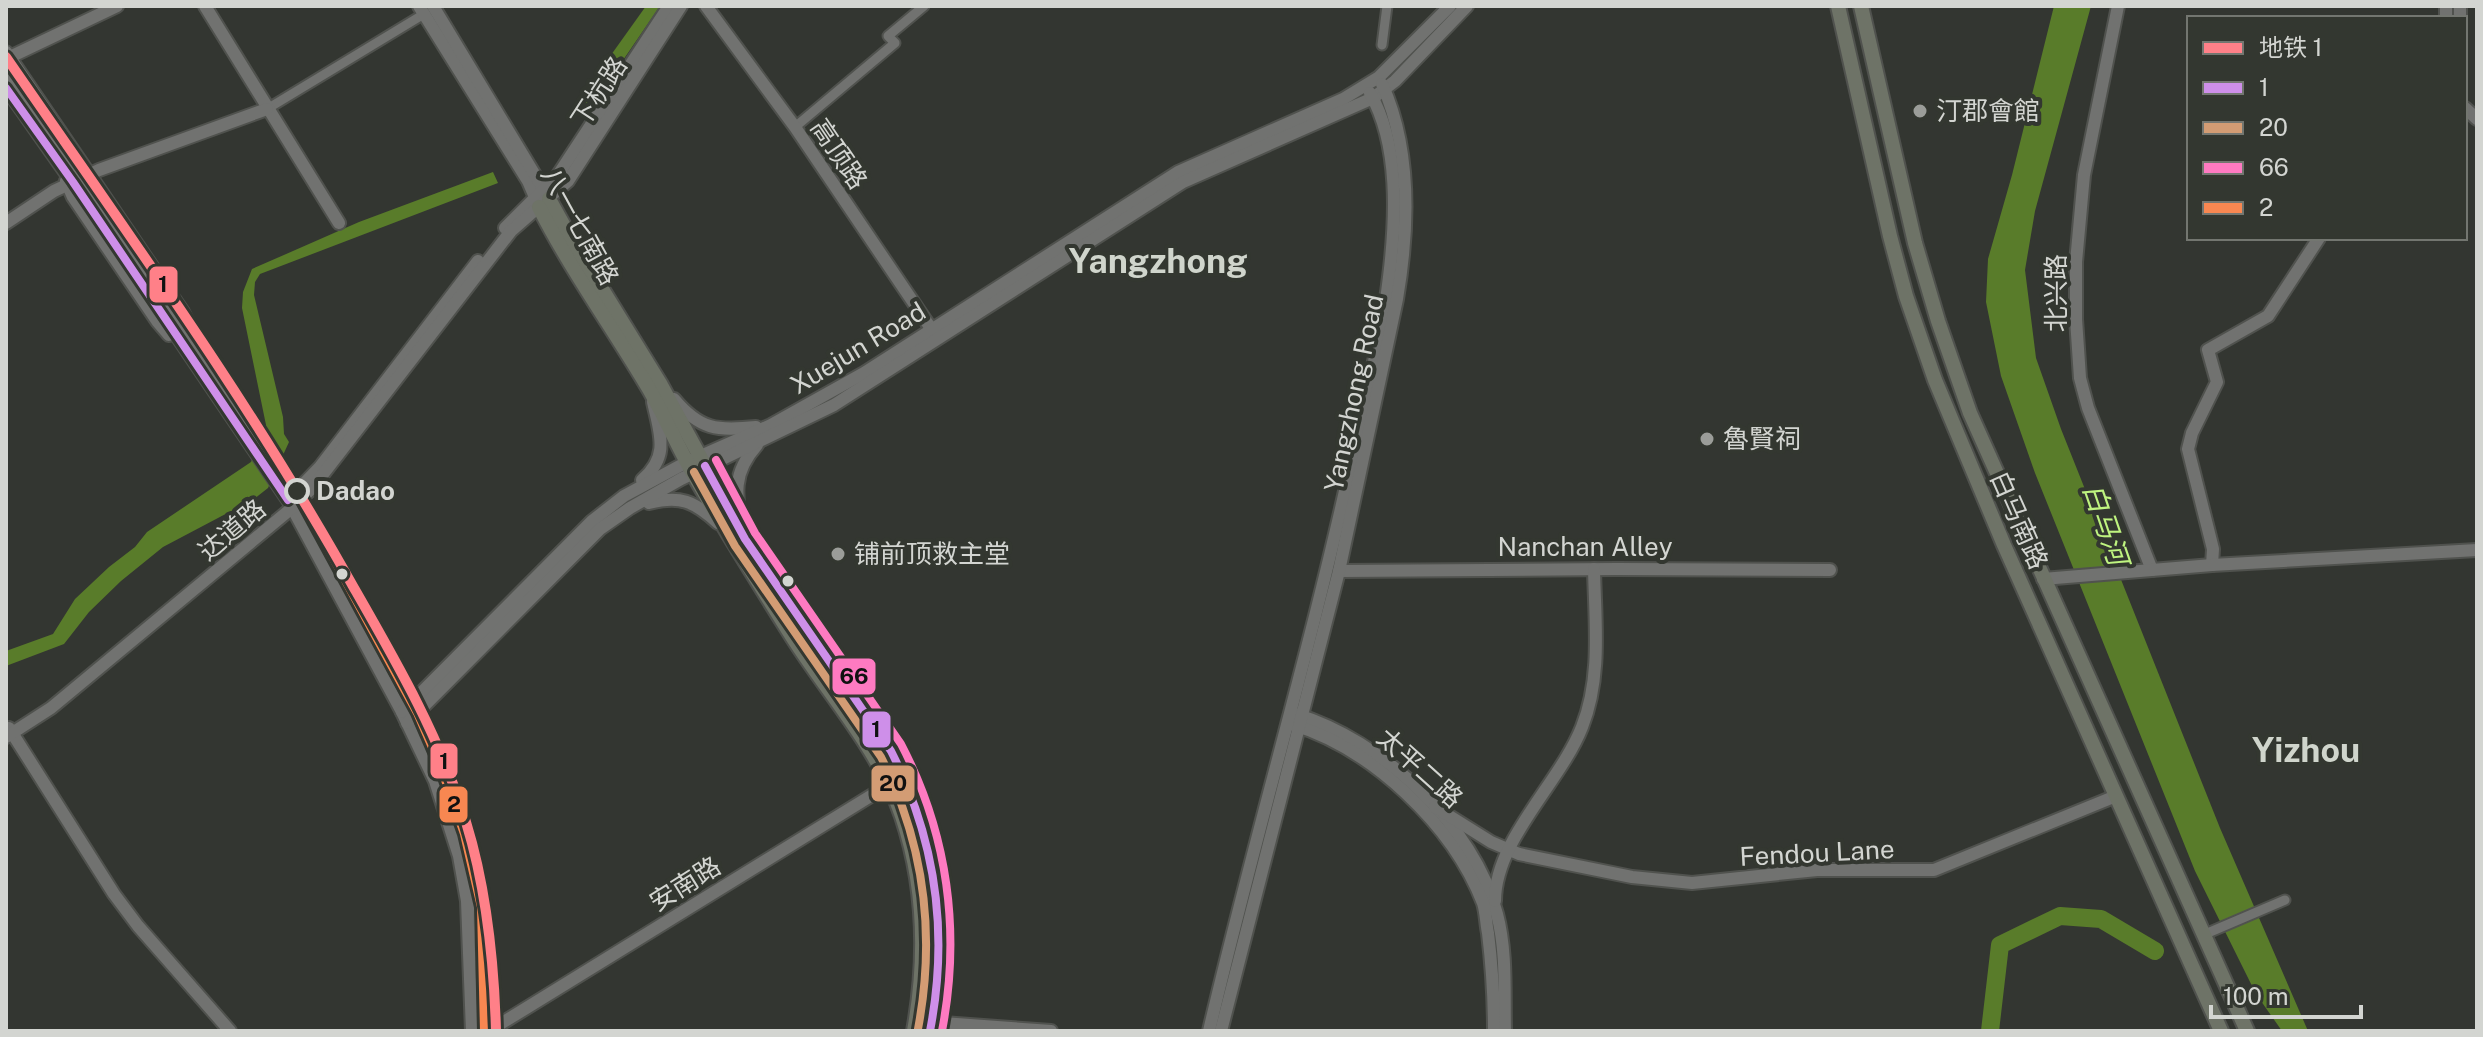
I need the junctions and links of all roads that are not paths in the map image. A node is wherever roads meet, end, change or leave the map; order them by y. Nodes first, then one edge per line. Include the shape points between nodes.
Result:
1 (117, 6) edge
2 (205, 6) edge
3 (669, 6) edge
4 (681, 6) edge
5 (706, 6) edge
6 (924, 6) edge
7 (1387, 6) edge
8 (1450, 6) edge
9 (1467, 6) edge
10 (1838, 6) edge
11 (1861, 6) edge
12 (2118, 6) edge
13 (425, 9) edge
14 (1382, 45) dead end
15 (7, 60) edge
16 (1379, 77) junction
17 (1385, 90) junction
18 (7, 91) edge
19 (1369, 92) junction
20 (267, 109) junction
21 (795, 127) junction
22 (78, 180) junction
23 (542, 198) junction
24 (6, 223) edge
25 (339, 223) dead end
26 (2318, 240) edge
27 (932, 330) junction
28 (200, 360) junction
29 (656, 388) junction
30 (771, 425) junction
31 (759, 442) junction
32 (696, 464) junction
33 (295, 500) junction
34 (627, 502) junction
35 (726, 530) junction
36 (745, 539) junction
37 (2477, 550) edge
38 (2212, 565) junction
39 (1594, 569) junction
40 (1830, 570) dead end
41 (2152, 570) junction
42 (1339, 571) junction
43 (2043, 579) junction
44 (409, 712) junction
45 (1295, 720) junction
46 (8, 732) edge
47 (905, 777) junction
48 (890, 784) junction
49 (2116, 796) junction
50 (1435, 807) junction
51 (1509, 851) junction
52 (2285, 900) dead end
53 (1497, 912) junction
54 (2203, 935) junction
55 (916, 1028) edge
56 (931, 1028) edge
57 (230, 1031) edge
58 (472, 1031) edge
59 (487, 1031) edge
60 (1051, 1031) edge
61 (1209, 1031) edge
62 (1221, 1031) edge
63 (1494, 1031) edge
64 (1505, 1031) edge
65 (2221, 1031) edge
66 (2247, 1031) edge

1 - 15 main road
2 - 20 main road
3 - 23 main road, 下杭路
4 - 23 main road, 下杭路 via 568,181
5 - 21 main road, 高顶路
6 - 21 street via 888,36 895,43
7 - 14 street
8 - 16 main road, Xuejun Road
9 - 17 main road, Xuejun Road
10 - 49 main road, 白马南路 via 1890,236 1921,342 1956,435
11 - 43 main road via 1930,296 1970,413
12 - 41 main road, 北兴路 via 2081,198 2076,262 2079,365 2088,408
13 - 20 street
13 - 23 main road, 八一七南路
15 - 22 main road
16 - 17 main road, Yangzhong Road
16 - 19 main road, Xuejun Road
17 - 19 main road, Xuejun Road
17 - 42 main road, Yangzhong Road via 1404,178 1402,264
18 - 22 main road via 62,170
19 - 27 main road, Xuejun Road via 1178,172
19 - 31 main road, Xuejun Road via 1183,182 834,405
19 - 45 main road, Yangzhong Road via 1385,133 1391,172 1389,278
20 - 22 main road
20 - 25 main road
21 - 27 main road, 高顶路
22 - 24 main road
22 - 28 main road via 183,312
22 - 28 main road via 73,197 157,321
23 - 29 main road, 八一七南路
23 - 33 main road, 达道路 via 511,231 345,449
26 - 38 main road via 2268,316 2208,350 2217,382 2188,449 2213,549
27 - 30 main road, Xuejun Road
28 - 33 main road via 273,477
28 - 33 main road via 279,463
29 - 30 main road via 707,427
29 - 32 main road, 八一七南路
29 - 34 main road via 660,457
30 - 32 main road, Xuejun Road
31 - 32 main road, Xuejun Road
31 - 36 main road via 739,475 737,501
32 - 34 main road, Xuejun Road
32 - 35 main road
32 - 36 main road
33 - 44 main road
33 - 46 main road, 达道路 via 51,708
34 - 35 main road via 686,500
34 - 44 main road, Xuejun Road
35 - 48 main road
36 - 47 main road
37 - 38 main road
38 - 41 main road
39 - 40 main road, Nanchan Alley
39 - 42 main road, Nanchan Alley
39 - 51 main road via 1595,660 1588,711 1571,751
41 - 43 main road
42 - 45 main road, Yangzhong Road
43 - 54 main road
44 - 58 main road via 459,856 469,923
44 - 59 main road via 455,807 478,886
45 - 50 main road, 太平二路 via 1331,727 1359,743
45 - 61 main road
45 - 62 main road
45 - 63 main road, 太平二路 via 1375,769 1424,812 1455,850 1484,905
46 - 57 main road via 114,894
47 - 48 main road, 安南路
47 - 56 main road via 926,841 937,901 939,961
48 - 55 main road via 918,884 923,955
48 - 59 main road, 安南路
49 - 51 main road, Fendou Lane via 1929,871 1817,870 1679,883
49 - 65 main road, 白马南路
50 - 51 main road, Fendou Lane
50 - 53 main road, 太平二路 via 1475,860
51 - 53 main road via 1497,883
52 - 54 street
53 - 64 main road, 太平二路
54 - 66 main road
55 - 56 main road
56 - 60 main road

